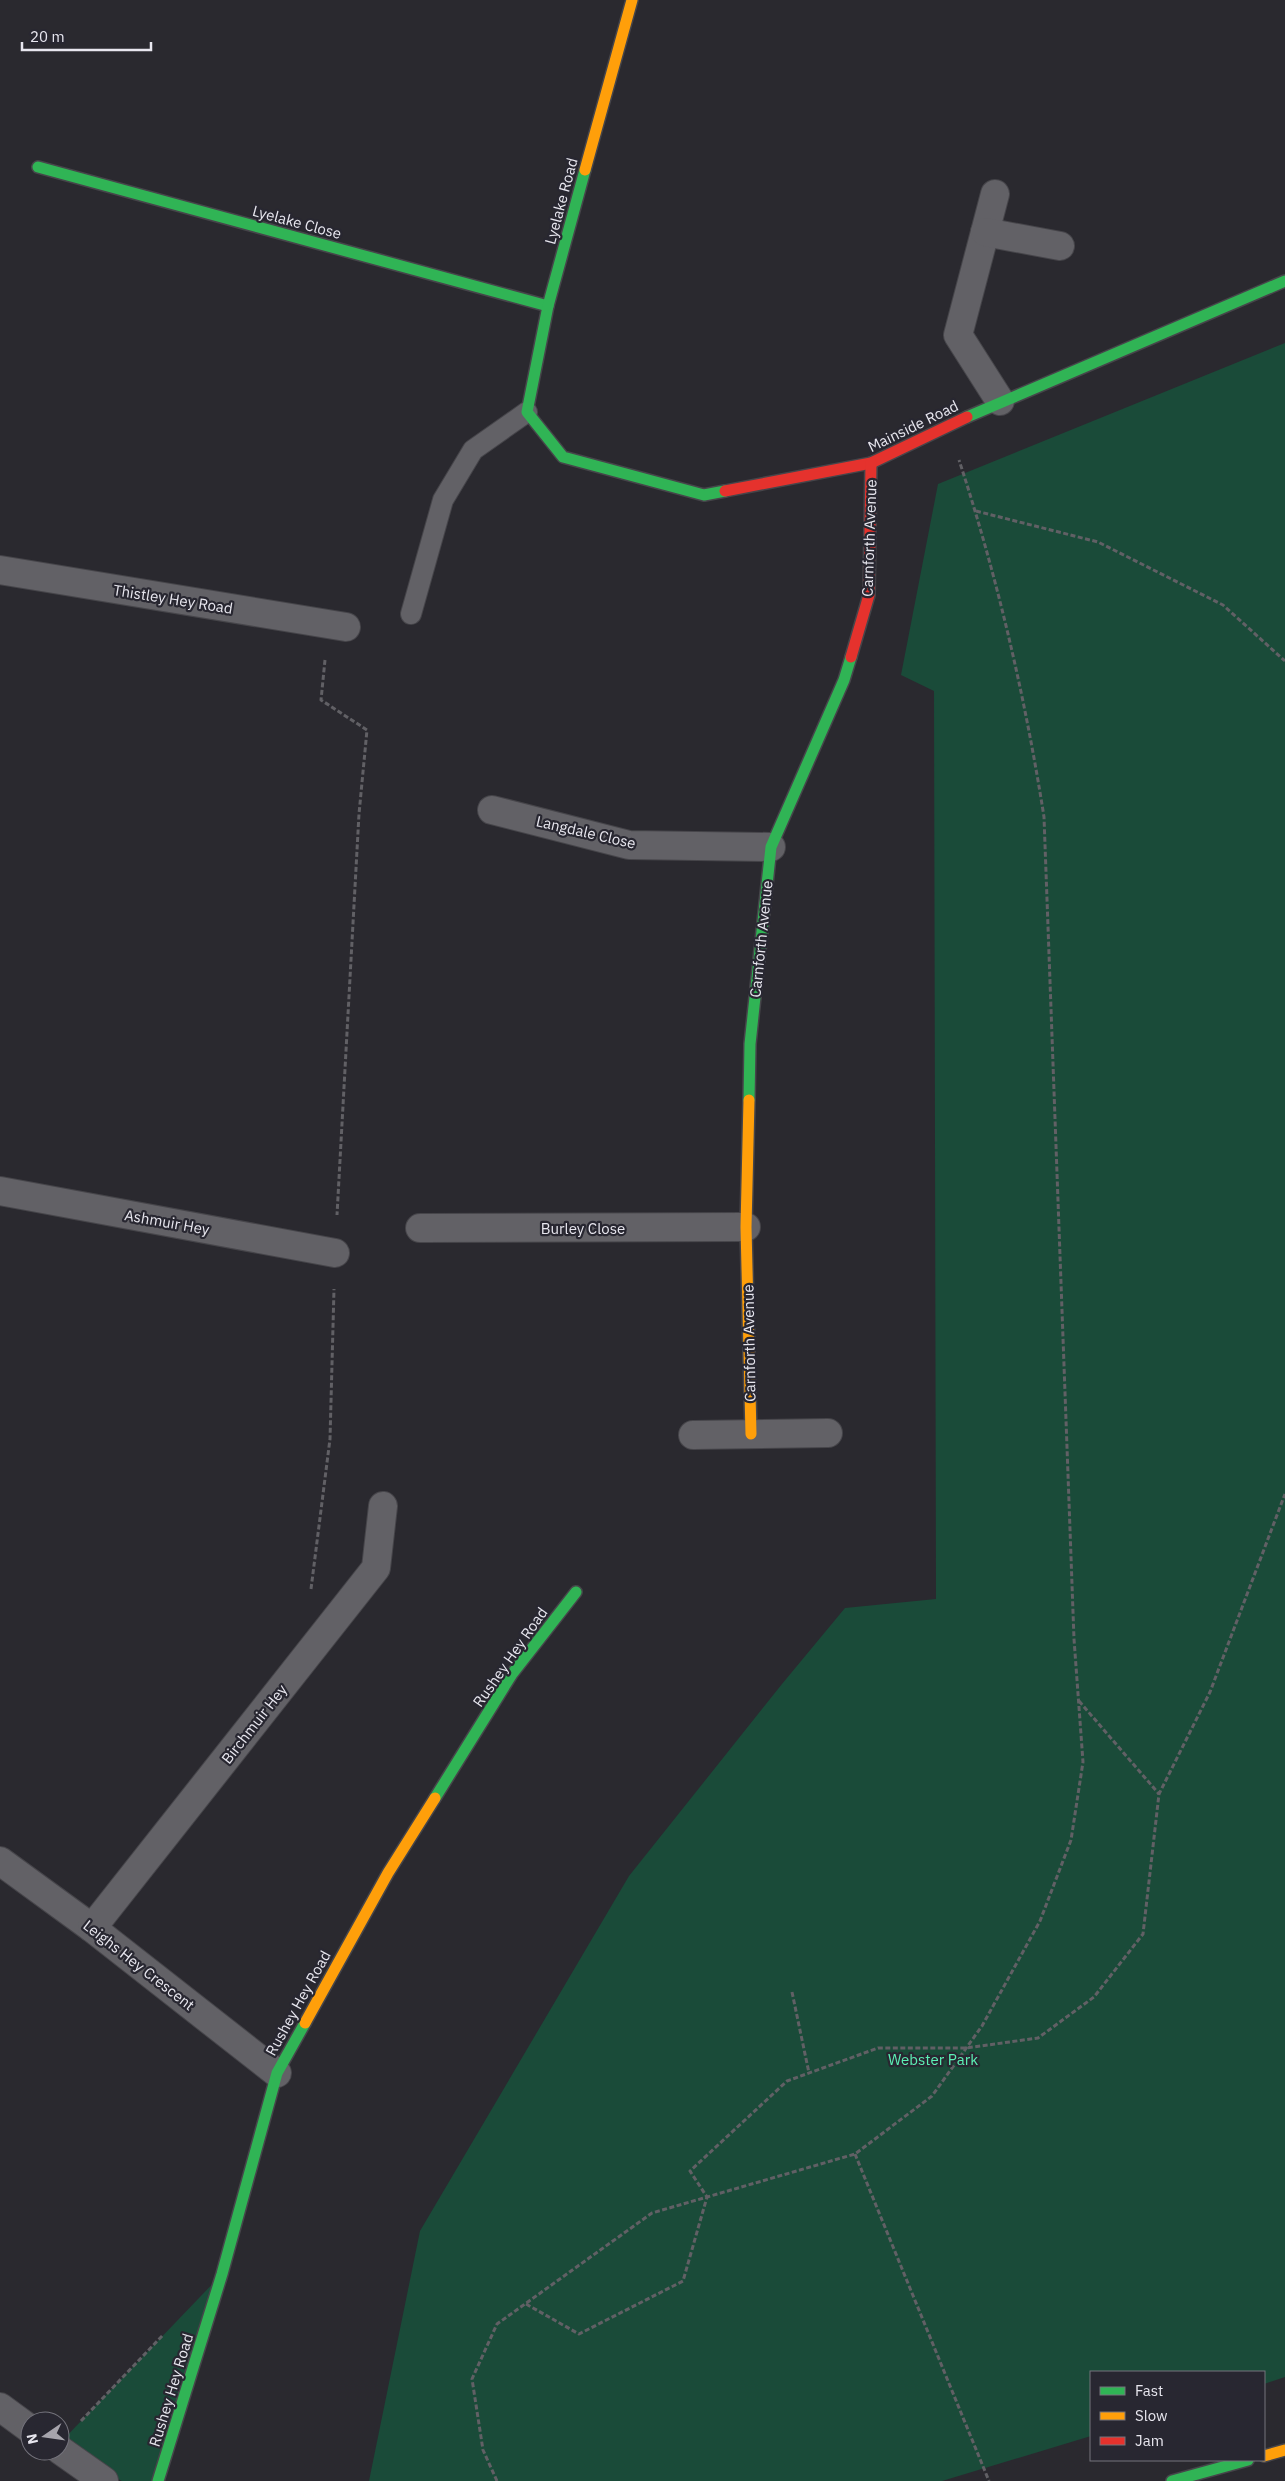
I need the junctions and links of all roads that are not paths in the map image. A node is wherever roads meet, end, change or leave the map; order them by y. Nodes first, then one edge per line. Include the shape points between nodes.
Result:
1 (632, 0) edge
2 (38, 167) dead end
3 (995, 194) dead end
4 (985, 232) junction
5 (1060, 246) dead end
6 (1285, 280) edge
7 (548, 306) junction
8 (1000, 401) junction
9 (527, 412) junction
10 (871, 464) junction
11 (0, 570) edge
12 (411, 614) dead end
13 (337, 626) road end
14 (492, 810) dead end
15 (770, 847) junction
16 (0, 1191) edge
17 (746, 1227) junction
18 (420, 1228) dead end
19 (334, 1253) road end
20 (828, 1433) dead end
21 (751, 1434) junction
22 (693, 1435) dead end
23 (383, 1506) dead end
24 (576, 1592) dead end
25 (0, 1861) edge
26 (92, 1928) junction
27 (277, 2072) junction
28 (0, 2407) edge
29 (20, 2422) edge
30 (1285, 2450) edge
31 (1265, 2456) edge
32 (70, 2457) edge
33 (1244, 2461) edge
34 (104, 2481) edge
35 (158, 2481) edge
36 (1172, 2481) edge

1 - 7 street, Lyelake Road
2 - 7 street, Lyelake Close
3 - 4 street
4 - 5 street
4 - 8 street via 958,335
6 - 8 street, Mainside Road
7 - 9 street, Lyelake Road
8 - 10 street, Mainside Road
9 - 10 street, Mainside Road via 563,458 704,495
9 - 12 lane via 473,450 443,500
10 - 15 street, Carnforth Avenue via 870,594 844,680
11 - 13 street, Thistley Hey Road
14 - 15 street, Langdale Close via 629,845
15 - 17 street, Carnforth Avenue via 750,1044
16 - 19 street, Ashmuir Hey
17 - 18 street, Burley Close
17 - 21 street, Carnforth Avenue
20 - 21 street
21 - 22 street
23 - 26 street, Birchmuir Hey via 376,1568
24 - 27 street, Rushey Hey Road via 512,1674 388,1873
25 - 26 street, Leighs Hey Crescent
26 - 27 street, Leighs Hey Crescent
27 - 35 street, Rushey Hey Road via 222,2274
28 - 29 street
30 - 31 street
32 - 34 street
33 - 36 street

